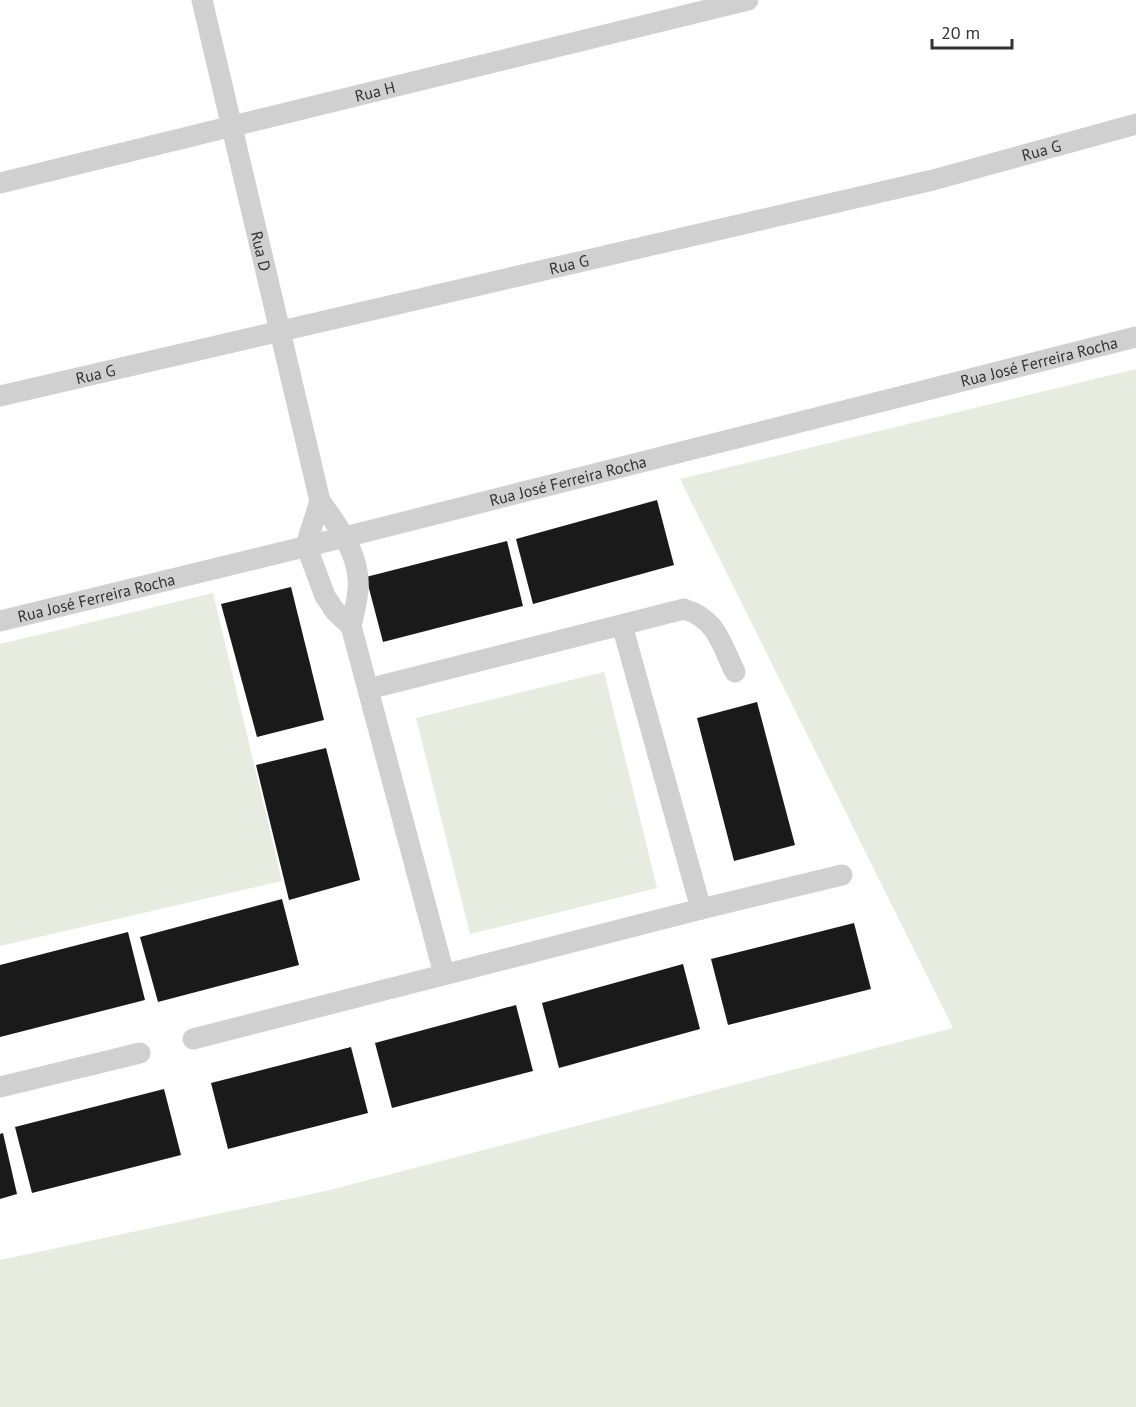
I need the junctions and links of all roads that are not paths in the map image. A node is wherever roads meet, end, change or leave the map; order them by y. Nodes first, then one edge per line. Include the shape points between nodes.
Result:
1 (202, 0) edge
2 (748, 0) edge
3 (1136, 124) edge
4 (232, 126) junction
5 (0, 183) edge
6 (280, 330) junction
7 (1136, 337) edge
8 (0, 396) edge
9 (320, 501) junction
10 (345, 537) junction
11 (306, 545) junction
12 (0, 621) edge
13 (622, 625) junction
14 (351, 626) junction
15 (735, 672) dead end
16 (368, 689) junction
17 (842, 875) dead end
18 (701, 909) junction
19 (444, 974) junction
20 (193, 1039) dead end
21 (140, 1053) dead end
22 (0, 1087) edge

1 - 4 street, Rua D
2 - 4 street, Rua H
3 - 6 street, Rua G via 933,180
4 - 5 street, Rua H
4 - 6 street, Rua D
6 - 8 street, Rua G
6 - 9 street, Rua D
7 - 10 street, Rua José Ferreira Rocha
9 - 10 street, Rua D
9 - 11 street
10 - 11 street, Rua José Ferreira Rocha
10 - 14 street, Rua D via 357,572
11 - 12 street, Rua José Ferreira Rocha
11 - 14 street via 325,596
13 - 15 street via 684,609 699,613 711,624
13 - 16 street
13 - 18 street
14 - 16 street
16 - 19 street
17 - 18 street
18 - 19 street
19 - 20 street
21 - 22 street

